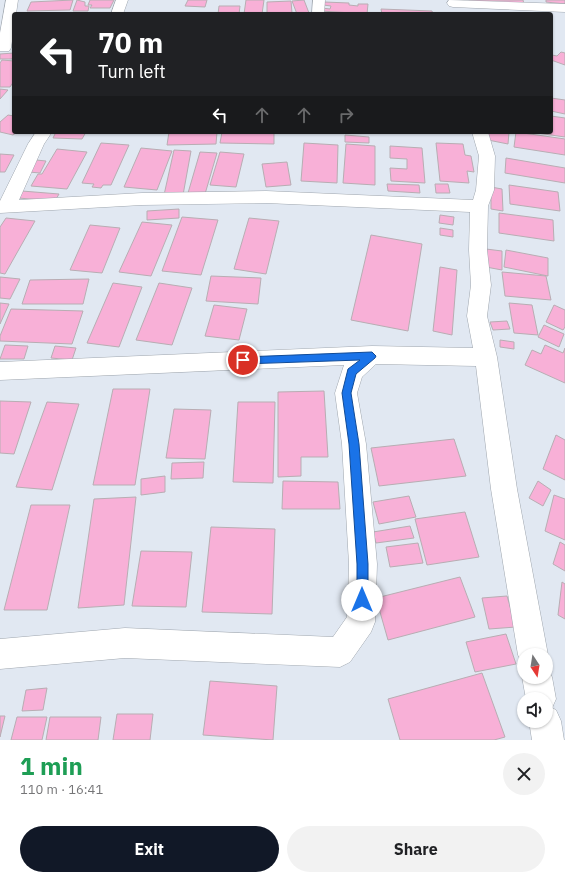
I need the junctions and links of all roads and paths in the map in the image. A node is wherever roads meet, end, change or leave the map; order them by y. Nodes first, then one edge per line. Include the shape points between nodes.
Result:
1 (12, 0) edge
2 (122, 0) edge
3 (319, 0) edge
4 (453, 6) edge
5 (565, 8) edge
6 (118, 12) edge
7 (318, 12) edge
8 (6, 48) edge
9 (43, 134) edge
10 (481, 134) edge
11 (479, 206) junction
12 (4, 207) edge
13 (372, 356) junction
14 (486, 357) junction
15 (0, 371) edge
16 (532, 648) edge
17 (0, 654) edge
18 (546, 728) edge
19 (548, 740) edge

1 - 8 street
2 - 6 street
3 - 7 street
4 - 5 street
9 - 12 street
10 - 11 street via 487,156 485,190
11 - 12 street via 266,197 142,199
11 - 14 street via 478,250 481,285 477,316
13 - 14 street
13 - 15 street
13 - 17 street via 352,372 346,393 354,444 362,600 361,622 340,652 125,644
14 - 16 street via 504,489
18 - 19 street

